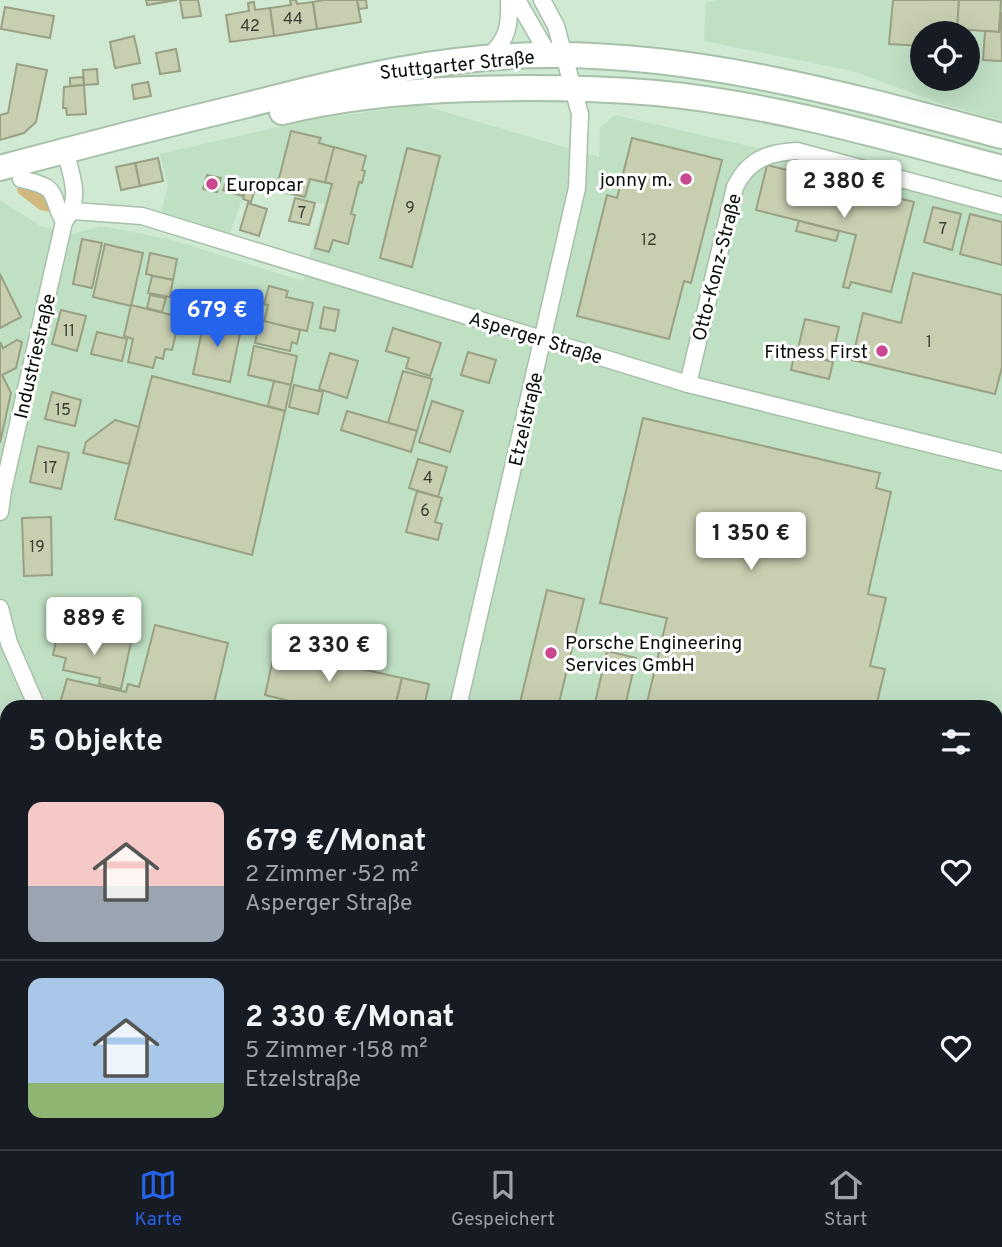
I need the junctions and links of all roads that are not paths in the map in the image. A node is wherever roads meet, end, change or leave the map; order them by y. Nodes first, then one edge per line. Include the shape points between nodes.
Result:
1 (509, 0) edge
2 (517, 0) edge
3 (542, 0) edge
4 (556, 55) junction
5 (487, 57) junction
6 (573, 88) junction
7 (1002, 136) edge
8 (67, 158) junction
9 (1002, 168) edge
10 (7, 177) edge
11 (1002, 206) edge
12 (68, 216) junction
13 (544, 340) junction
14 (688, 384) junction
15 (1002, 462) edge
16 (0, 512) edge
17 (0, 608) edge
18 (34, 700) edge
19 (460, 700) edge

1 - 5 street via 507,33
2 - 4 street
3 - 4 street via 556,26
4 - 5 main road, Stuttgarter Straße
4 - 6 street, Etzelstraße
4 - 7 main road, Stuttgarter Straße via 655,62 750,76
5 - 8 main road, Stuttgarter Straße via 362,75
6 - 8 main road, Stuttgarter Straße via 373,95
6 - 9 main road, Stuttgarter Straße via 657,93 742,106
6 - 13 street, Etzelstraße via 580,118 577,188
8 - 10 main road, Stuttgarter Straße
8 - 12 street, Industriestraße via 74,186
10 - 12 street via 48,188
11 - 14 street, Otto-Konz-Straße via 797,151 762,157 746,169 735,187
12 - 13 street, Asperger Straße via 142,216
12 - 16 street, Industriestraße
13 - 14 street, Asperger Straße
13 - 19 street, Etzelstraße
14 - 15 street, Asperger Straße
17 - 18 street via 9,643

